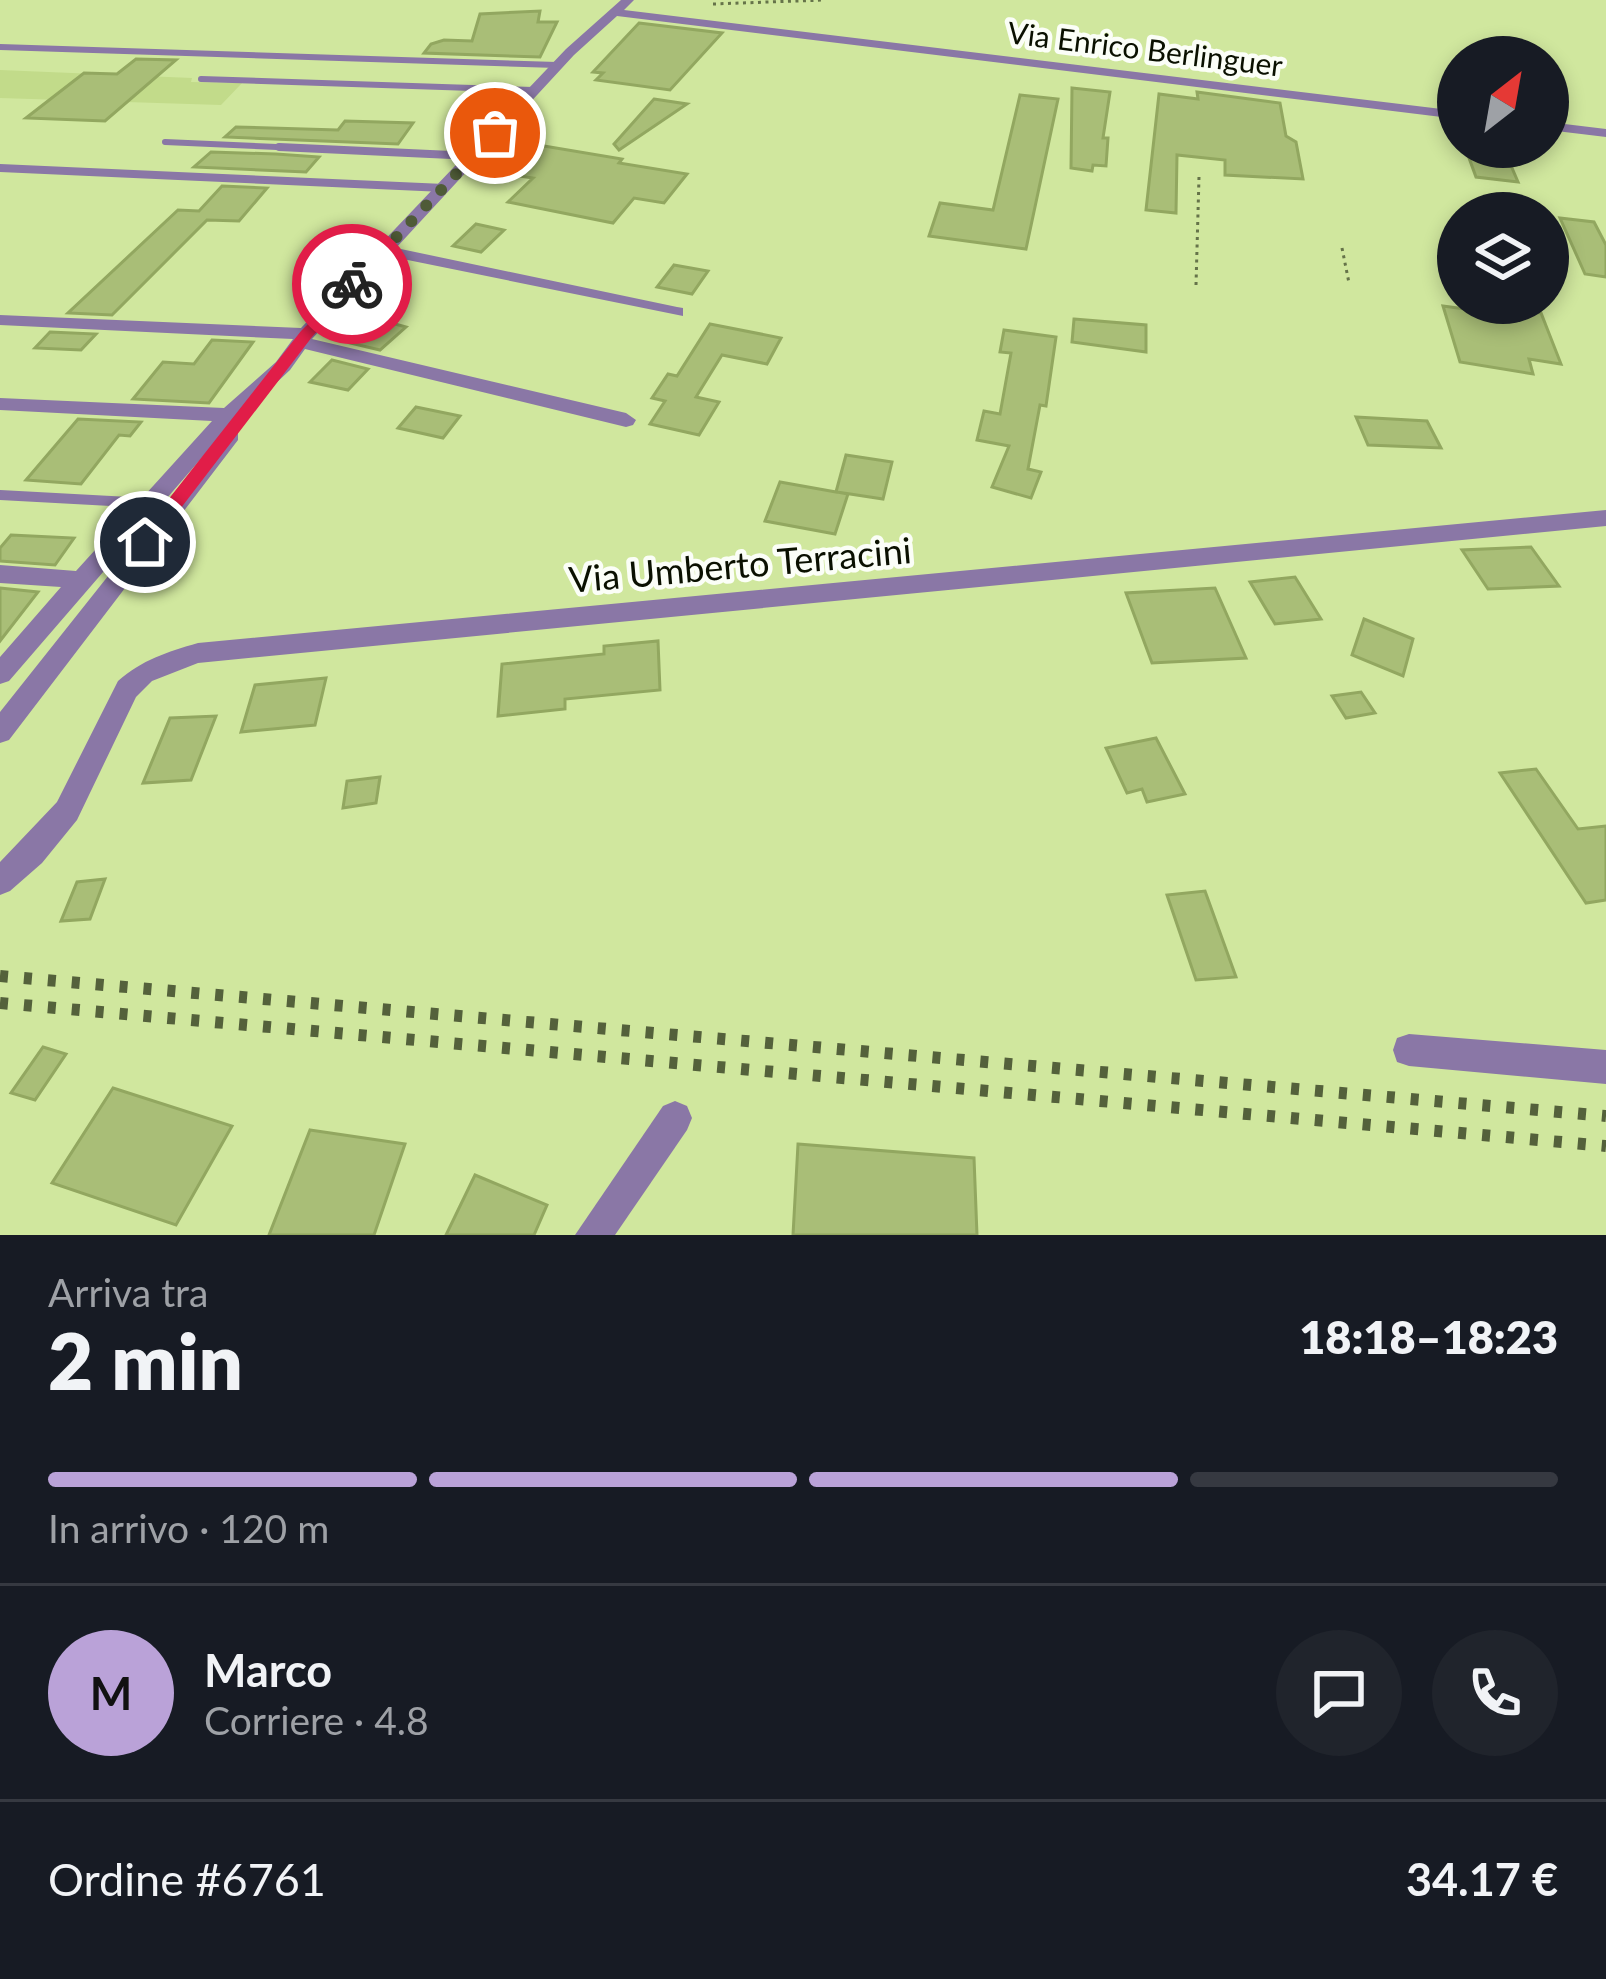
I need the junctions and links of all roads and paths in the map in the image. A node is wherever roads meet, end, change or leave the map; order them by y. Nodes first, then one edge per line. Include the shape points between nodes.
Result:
1 (824, 0) edge
2 (709, 4) dead end
3 (620, 6) edge
4 (0, 47) edge
5 (557, 65) junction
6 (201, 80) dead end
7 (533, 90) junction
8 (1437, 112) edge
9 (1569, 129) edge
10 (1606, 133) edge
11 (165, 142) dead end
12 (473, 156) junction
13 (0, 167) edge
14 (1199, 177) dead end
15 (444, 188) junction
16 (1342, 248) dead end
17 (384, 250) junction
18 (1348, 283) dead end
19 (1196, 285) dead end
20 (676, 312) dead end
21 (0, 320) edge
22 (303, 338) junction
23 (283, 366) junction
24 (0, 404) edge
25 (229, 415) junction
26 (626, 420) dead end
27 (0, 494) edge
28 (148, 503) junction
29 (1606, 518) edge
30 (0, 574) edge
31 (80, 580) junction
32 (0, 674) edge
33 (0, 732) edge
34 (0, 881) edge
35 (1409, 1050) dead end
36 (1606, 1067) edge
37 (675, 1118) dead end
38 (593, 1235) edge

1 - 2 path
3 - 5 street
3 - 8 street, Via Enrico Berlinguer
4 - 5 lane
5 - 7 street
6 - 7 lane
7 - 12 street
9 - 10 street
11 - 12 lane
12 - 15 street
13 - 15 lane
14 - 19 path
15 - 17 street
16 - 18 path
17 - 20 street
17 - 22 street
21 - 22 street
22 - 23 street
22 - 26 street
23 - 25 street
23 - 33 street
24 - 25 street
25 - 28 street
27 - 28 lane
28 - 31 street
29 - 34 street, Via Umberto Terracini via 161,660 114,706 99,754 45,843
30 - 31 street
31 - 32 street
35 - 36 street
37 - 38 street

